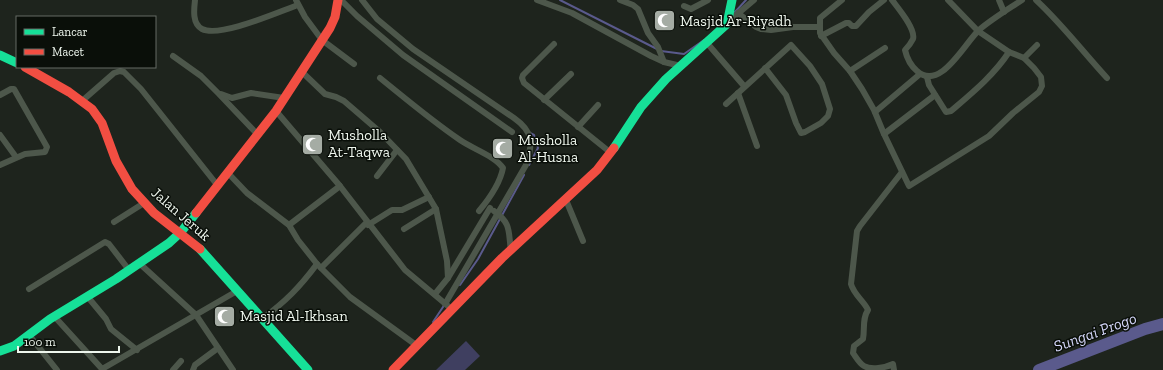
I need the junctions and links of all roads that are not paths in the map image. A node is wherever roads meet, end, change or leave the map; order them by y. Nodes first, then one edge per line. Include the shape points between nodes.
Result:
1 (195, 0) edge
2 (340, 0) edge
3 (362, 0) edge
4 (537, 0) edge
5 (620, 0) edge
6 (708, 0) edge
7 (754, 0) edge
8 (842, 0) edge
9 (884, 0) edge
10 (892, 0) edge
11 (948, 0) edge
12 (999, 0) edge
13 (1022, 0) edge
14 (1036, 0) edge
15 (297, 3) edge
16 (731, 3) edge
17 (684, 6) dead end
18 (1004, 12) junction
19 (738, 13) junction
20 (727, 21) junction
21 (820, 28) junction
22 (978, 31) junction
23 (821, 36) junction
24 (322, 40) junction
25 (707, 43) junction
26 (554, 44) dead end
27 (1037, 45) dead end
28 (886, 48) dead end
29 (1009, 52) junction
30 (0, 56) edge
31 (173, 56) dead end
32 (1024, 58) junction
33 (664, 62) junction
34 (16, 63) edge
35 (354, 64) dead end
36 (681, 66) junction
37 (27, 68) edge
38 (765, 68) junction
39 (850, 71) junction
40 (302, 72) junction
41 (571, 74) dead end
42 (920, 74) junction
43 (927, 77) junction
44 (380, 78) dead end
45 (1107, 78) dead end
46 (744, 86) junction
47 (738, 93) junction
48 (219, 94) junction
49 (0, 95) edge
50 (935, 95) junction
51 (284, 98) junction
52 (544, 100) junction
53 (82, 101) junction
54 (726, 104) dead end
55 (598, 105) dead end
56 (276, 111) junction
57 (875, 112) junction
58 (578, 127) junction
59 (512, 132) dead end
60 (884, 134) junction
61 (0, 135) edge
62 (258, 135) junction
63 (756, 146) dead end
64 (397, 150) junction
65 (610, 153) junction
66 (16, 157) junction
67 (0, 165) edge
68 (902, 172) junction
69 (228, 173) junction
70 (377, 176) dead end
71 (218, 186) junction
72 (340, 186) junction
73 (429, 197) junction
74 (566, 200) junction
75 (144, 203) junction
76 (436, 209) junction
77 (492, 209) junction
78 (479, 211) dead end
79 (114, 222) dead end
80 (368, 223) junction
81 (289, 225) junction
82 (404, 229) dead end
83 (181, 232) junction
84 (583, 241) dead end
85 (511, 251) junction
86 (140, 263) junction
87 (319, 266) junction
88 (129, 270) junction
89 (448, 278) junction
90 (29, 289) dead end
91 (237, 291) junction
92 (436, 295) junction
93 (87, 296) junction
94 (446, 304) junction
95 (196, 315) junction
96 (54, 316) junction
97 (262, 319) junction
98 (28, 335) junction
99 (413, 343) junction
100 (218, 348) junction
101 (137, 350) junction
102 (0, 351) edge
103 (181, 361) dead end
104 (57, 370) edge
105 (103, 370) edge
106 (173, 370) edge
107 (193, 370) edge
108 (233, 370) edge
109 (308, 370) edge
110 (393, 370) edge
111 (894, 370) edge

1 - 15 street via 195,18 198,24 202,29 212,30 229,29
2 - 24 street via 335,16
2 - 59 street via 403,55
3 - 77 street via 377,19 413,49 527,129 531,148 526,165
4 - 33 street via 572,13
5 - 33 street via 638,9
6 - 17 street via 691,9
7 - 19 street
8 - 21 street via 820,18
9 - 23 street via 856,26 846,22
10 - 42 street via 911,28 913,40 905,50 912,66
11 - 22 street
12 - 18 street
13 - 18 street
14 - 45 street via 1071,35
15 - 24 street
16 - 20 street
18 - 22 street
19 - 20 street
19 - 21 street via 761,29
20 - 25 street
21 - 23 street
22 - 29 street
22 - 43 street via 947,68
23 - 39 street
24 - 35 street
24 - 40 street
25 - 36 street
25 - 46 street
26 - 52 street via 522,78 524,83
27 - 32 street
28 - 39 street
29 - 32 street
29 - 50 street via 987,80 951,111 946,112
30 - 34 street
31 - 48 street via 201,76
32 - 68 street via 1041,77 1042,86 1039,92 989,136 909,186
33 - 36 street
36 - 65 street via 641,107
37 - 53 street, Jalan Jeruk
38 - 38 street via 786,95 801,133 821,123 828,116 830,110 822,84 791,45
38 - 46 street
39 - 57 street
40 - 51 street
40 - 64 street via 325,94 344,101
41 - 52 street
42 - 43 street
42 - 57 street
43 - 50 street
44 - 77 street via 460,140 500,164 503,168 502,175
46 - 47 street
47 - 54 street
47 - 63 street
48 - 51 street via 232,98 251,92
48 - 62 street
49 - 66 street via 14,89 47,147 45,152
50 - 60 street
51 - 56 street
52 - 58 street
53 - 71 street via 114,73 124,72 141,89
53 - 75 street, Jalan Jeruk via 99,118 106,130 119,168
55 - 58 street
56 - 62 street
56 - 72 street
57 - 60 street
58 - 65 street
60 - 68 street
61 - 66 street
62 - 69 street
64 - 70 street
64 - 73 street via 406,159
65 - 74 street via 597,170
66 - 67 street
68 - 111 street via 860,226 851,284 868,310 863,324 863,339 854,346 853,353 865,366 878,368 893,364
69 - 71 street
69 - 81 street
71 - 83 street
72 - 80 street
72 - 81 street
73 - 76 street
73 - 80 street via 402,210 392,210
74 - 84 street
74 - 85 street
75 - 79 street
75 - 83 street, Jalan Jeruk
76 - 82 street
76 - 89 street
77 - 78 street
77 - 85 street via 506,222
77 - 89 street
77 - 94 street
80 - 87 street
80 - 92 street via 405,270
81 - 87 street
83 - 86 street
83 - 91 street, Jalan Jeruk via 199,247
85 - 94 street
86 - 88 street
86 - 95 street
87 - 97 street via 297,290
87 - 99 street via 350,297
88 - 90 street via 105,242
88 - 93 street
89 - 92 street
91 - 95 street
91 - 97 street, Jalan Jeruk
92 - 94 street
93 - 96 street
93 - 101 street via 111,329
94 - 99 street
95 - 100 street
95 - 101 street
96 - 98 street
96 - 105 street
97 - 109 street, Jalan Jeruk
98 - 102 street via 14,346
98 - 104 street
99 - 110 street
100 - 107 street via 195,365
100 - 108 street
101 - 105 street
103 - 106 street

